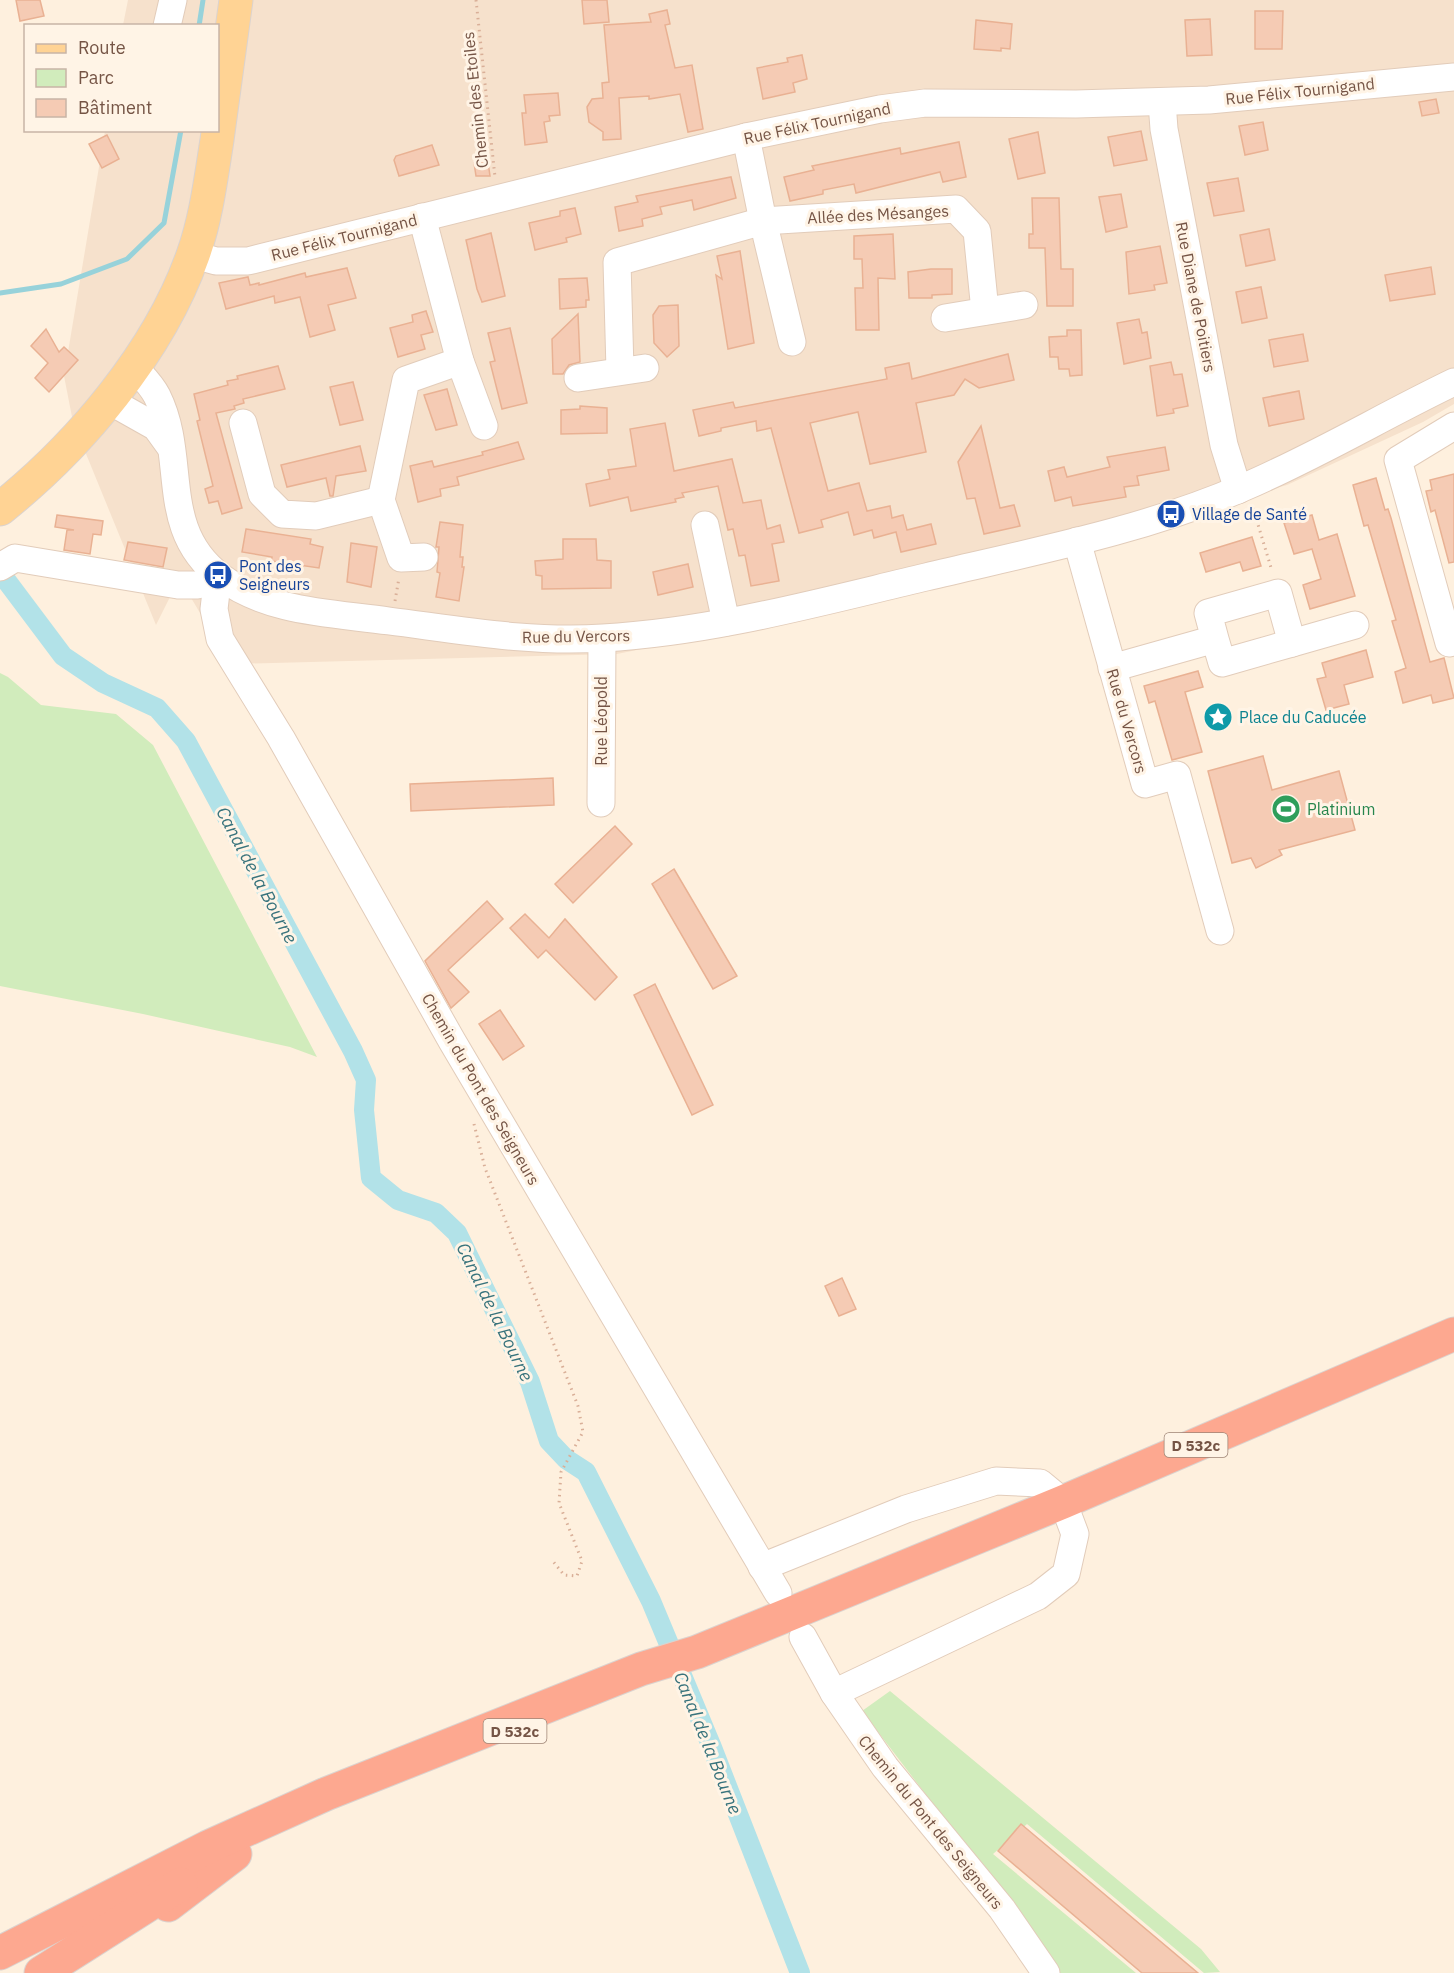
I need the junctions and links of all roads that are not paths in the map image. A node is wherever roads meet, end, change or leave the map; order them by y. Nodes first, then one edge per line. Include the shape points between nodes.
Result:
1 (173, 0) edge
2 (236, 0) edge
3 (167, 24) edge
4 (1454, 77) edge
5 (1162, 102) junction
6 (219, 123) edge
7 (218, 132) edge
8 (746, 137) junction
9 (422, 217) junction
10 (763, 221) junction
11 (194, 255) junction
12 (1024, 305) dead end
13 (985, 311) junction
14 (945, 318) dead end
15 (792, 342) dead end
16 (460, 361) junction
17 (133, 366) junction
18 (578, 378) dead end
19 (1443, 387) edge
20 (108, 400) junction
21 (243, 423) dead end
22 (484, 426) dead end
23 (1453, 427) edge
24 (169, 445) junction
25 (1243, 488) junction
26 (381, 500) junction
27 (0, 509) edge
28 (705, 525) dead end
29 (1077, 541) junction
30 (412, 557) road end
31 (0, 567) edge
32 (218, 575) junction
33 (726, 622) junction
34 (1356, 625) dead end
35 (602, 639) junction
36 (1215, 639) junction
37 (1454, 642) edge
38 (1292, 643) junction
39 (1112, 668) junction
40 (601, 803) dead end
41 (1220, 931) dead end
42 (1454, 1310) edge
43 (1454, 1334) edge
44 (1454, 1351) edge
45 (1329, 1388) junction
46 (1063, 1502) junction
47 (762, 1567) junction
48 (777, 1593) dead end
49 (803, 1637) dead end
50 (834, 1693) junction
51 (221, 1851) junction
52 (0, 1953) edge
53 (17, 1973) edge
54 (41, 1973) edge
55 (78, 1973) edge
56 (1046, 1973) edge

1 - 3 street
2 - 6 main road
4 - 5 street, Rue Félix Tournigand
5 - 8 street, Rue Félix Tournigand via 926,103
5 - 25 street, Rue Diane de Poitiers via 1224,444
7 - 11 main road
8 - 9 street, Rue Félix Tournigand
8 - 10 street
9 - 11 street, Rue Félix Tournigand via 248,261 216,261
9 - 16 street
10 - 13 street, Allée des Mésanges via 956,209 977,231
10 - 15 street
10 - 18 street, Allée des Mésanges via 617,262 632,369
11 - 17 main road via 157,330
12 - 13 street
13 - 14 street
16 - 22 street
16 - 26 street via 406,380
17 - 20 main road
17 - 24 street, Rue du Vercors via 156,393
19 - 23 street
19 - 25 street, Rue du Vercors
20 - 24 street via 156,427
20 - 27 main road via 57,459
21 - 26 street via 262,494 282,514 316,516
23 - 37 street via 1398,460 1449,643
24 - 32 street, Rue du Vercors via 183,528 190,545
25 - 29 street, Rue du Vercors
26 - 30 street
28 - 33 street
29 - 33 street, Rue du Vercors
29 - 39 street, Rue du Vercors
31 - 32 street via 15,558 178,585 198,585
32 - 35 street, Rue du Vercors via 252,597 313,611 517,637
32 - 47 street, Chemin du Pont des Seigneurs via 214,609 220,639
33 - 35 street, Rue du Vercors
34 - 38 street
35 - 40 street, Rue Léopold
36 - 38 street via 1222,663
36 - 38 street via 1208,613 1278,593
36 - 39 street
39 - 41 street, Rue du Vercors via 1145,784 1177,775
42 - 45 highway via 1398,1349
43 - 45 highway, D 532c
44 - 45 highway
45 - 46 highway, D 532c
46 - 47 street via 1040,1483 996,1481 906,1509
46 - 50 street via 1075,1534 1066,1574 1038,1596
46 - 51 highway, D 532c via 697,1652 641,1669 328,1801
47 - 48 street, Chemin du Pont des Seigneurs
49 - 50 street, Chemin du Pont des Seigneurs
50 - 56 street, Chemin du Pont des Seigneurs via 885,1767 1002,1909
51 - 52 highway
51 - 53 highway
51 - 54 highway
51 - 55 highway

